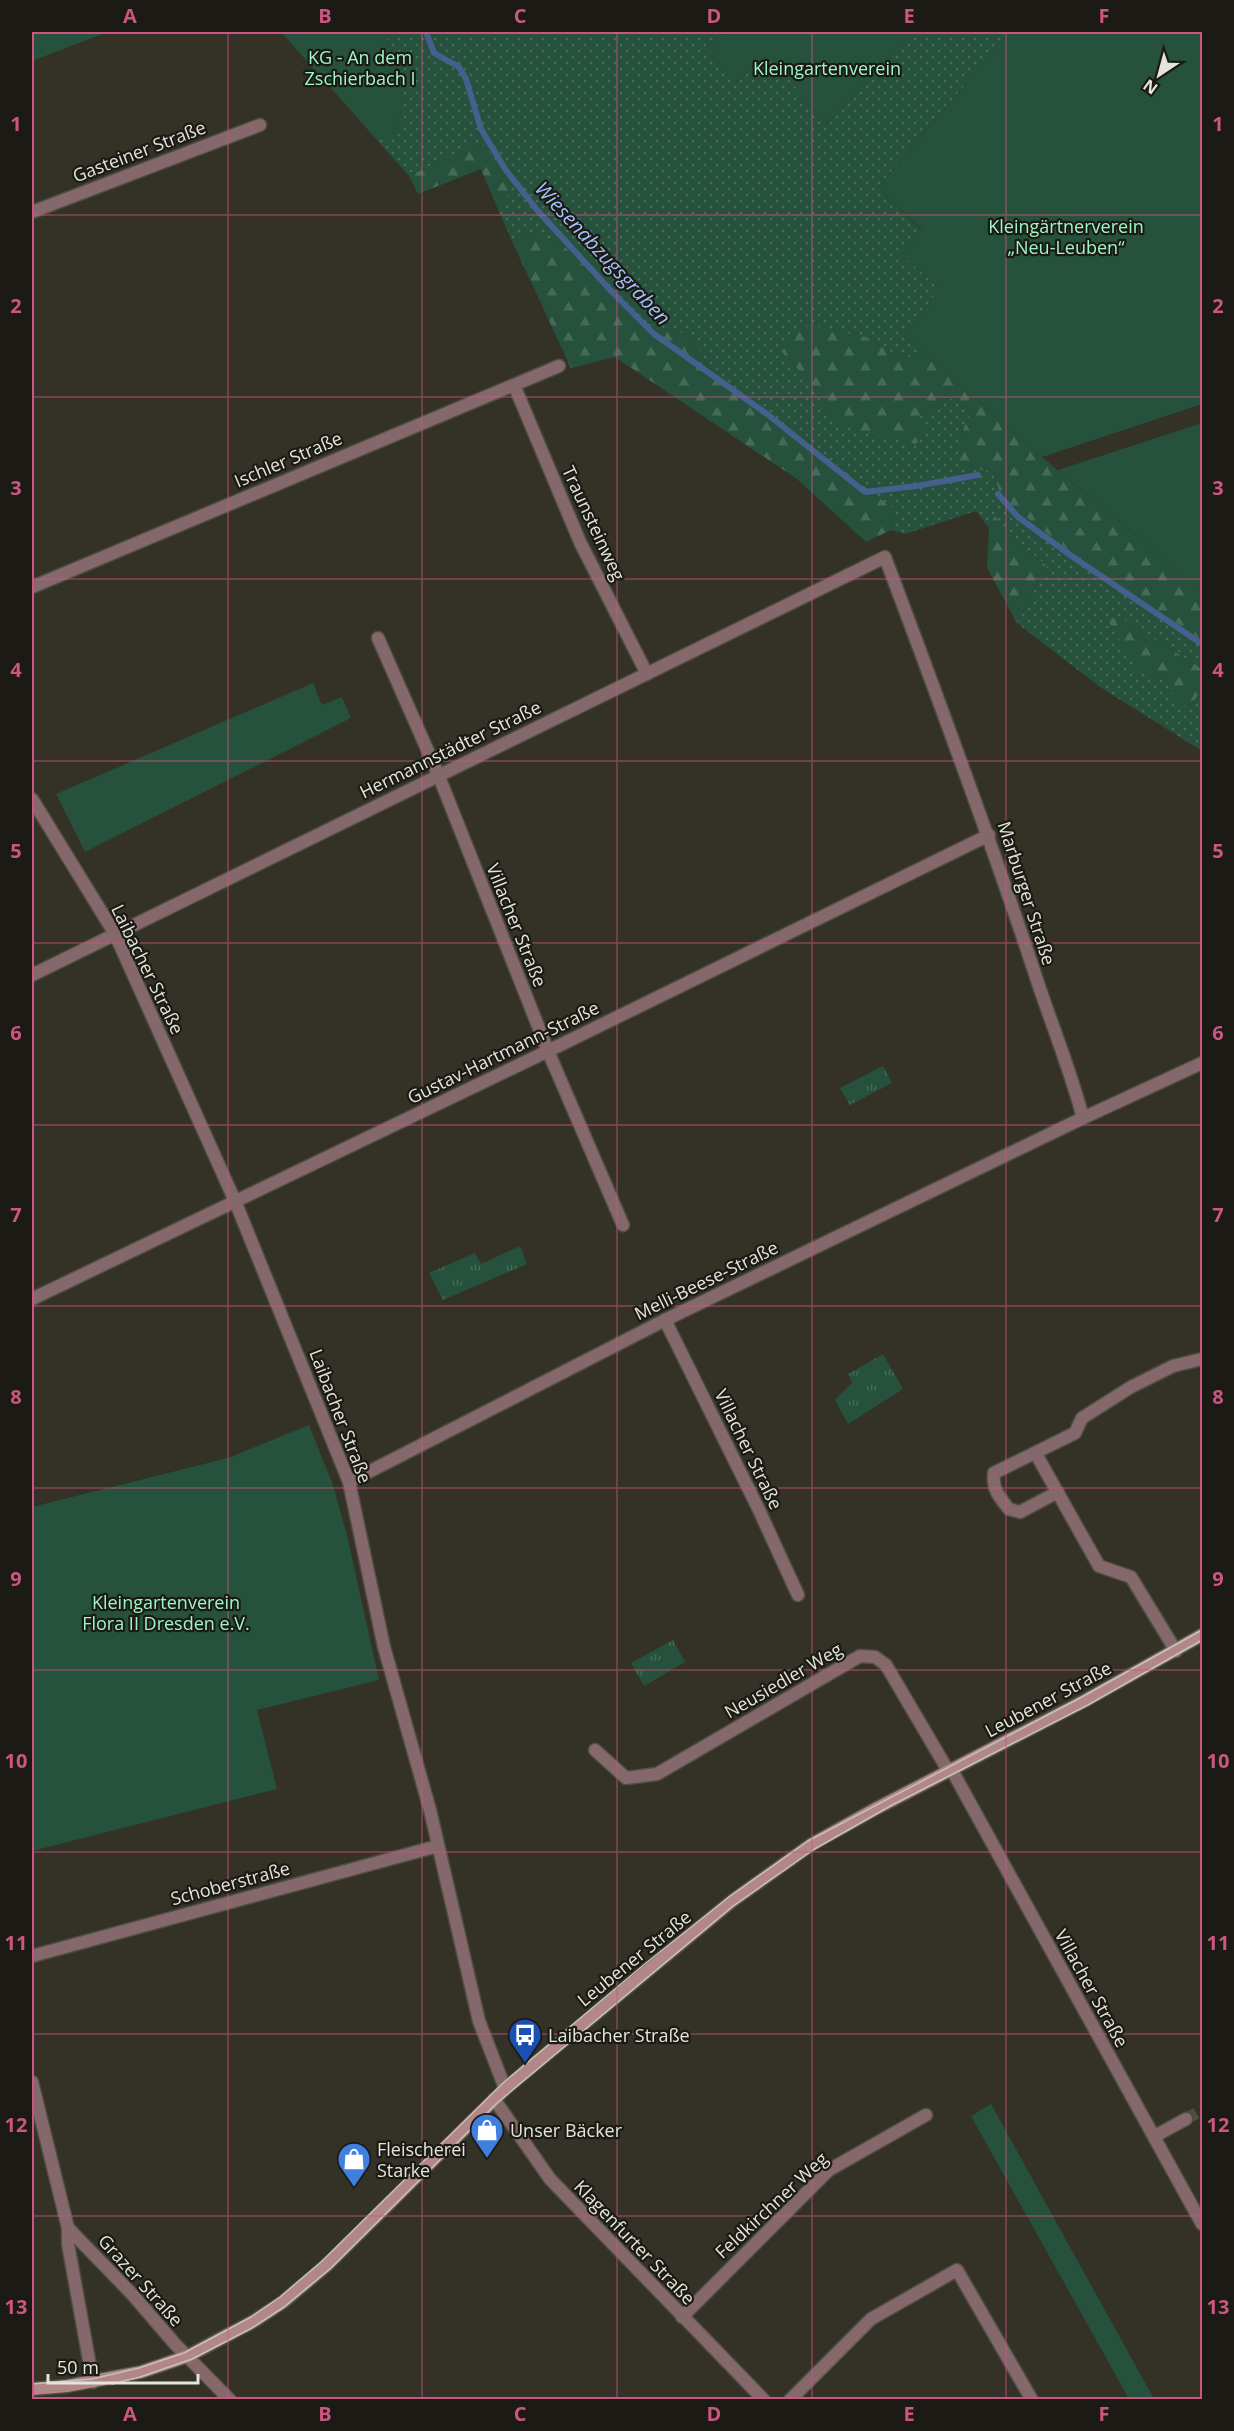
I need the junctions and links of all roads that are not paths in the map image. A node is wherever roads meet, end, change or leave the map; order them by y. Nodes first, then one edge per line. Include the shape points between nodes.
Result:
1 (260, 125) dead end
2 (32, 212) edge
3 (559, 366) dead end
4 (514, 385) junction
5 (885, 557) joint
6 (32, 587) edge
7 (378, 638) dead end
8 (647, 674) junction
9 (438, 774) junction
10 (32, 800) edge
11 (989, 835) junction
12 (115, 934) junction
13 (32, 975) edge
14 (548, 1051) junction
15 (1203, 1064) edge
16 (1083, 1118) junction
17 (235, 1201) junction
18 (623, 1225) dead end
19 (32, 1299) edge
20 (665, 1320) junction
21 (1203, 1359) edge
22 (1036, 1454) junction
23 (350, 1482) junction
24 (1058, 1492) junction
25 (798, 1595) dead end
26 (1203, 1635) edge
27 (1176, 1651) junction
28 (595, 1750) dead end
29 (950, 1771) junction
30 (438, 1846) junction
31 (32, 1956) edge
32 (32, 2082) edge
33 (507, 2087) junction
34 (494, 2099) junction
35 (926, 2115) dead end
36 (1186, 2119) tunnel mouth
37 (1155, 2136) junction
38 (1203, 2224) edge
39 (68, 2228) junction
40 (682, 2316) junction
41 (188, 2356) junction
42 (93, 2382) junction
43 (32, 2389) edge
44 (230, 2400) edge
45 (764, 2400) edge
46 (790, 2400) edge
47 (1032, 2400) edge

1 - 2 street, Gasteiner Straße
3 - 4 street, Ischler Straße
4 - 6 street, Ischler Straße
4 - 8 street, Traunsteinweg via 580,542
5 - 8 street, Hermannstädter Straße
5 - 11 street, Marburger Straße
7 - 9 street, Villacher Straße
8 - 9 street, Hermannstädter Straße
9 - 12 street, Hermannstädter Straße
9 - 14 street, Villacher Straße
10 - 12 street, Laibacher Straße
11 - 14 street, Gustav-Hartmann-Straße
11 - 16 street, Marburger Straße
12 - 13 street, Hermannstädter Straße
12 - 17 street, Laibacher Straße
14 - 17 street, Gustav-Hartmann-Straße
14 - 18 street, Villacher Straße
15 - 16 street
16 - 20 street, Melli-Beese-Straße
17 - 19 street, Gustav-Hartmann-Straße
17 - 23 street, Laibacher Straße
20 - 23 street, Melli-Beese-Straße
20 - 25 street, Villacher Straße
21 - 22 street via 1173,1366 1107,1401 1082,1418 1075,1433
22 - 24 street
22 - 24 street via 994,1473 997,1495 1009,1509 1020,1512
23 - 30 street, Laibacher Straße via 384,1647
24 - 27 street via 1099,1566 1131,1577
26 - 27 street, Leubener Straße
27 - 29 street, Leubener Straße
28 - 29 street, Neusiedler Weg via 626,1778 657,1774 860,1656 875,1657 886,1665
29 - 33 street, Leubener Straße via 812,1845 732,1901
29 - 37 street, Villacher Straße
30 - 31 street, Schoberstraße
30 - 33 street, Laibacher Straße via 479,2021
32 - 39 street, Grazer Straße
33 - 34 street, Leubener Straße
34 - 40 street, Klagenfurter Straße via 550,2179
34 - 41 street, Leubener Straße via 283,2302
35 - 40 street, Feldkirchner Weg via 830,2170
36 - 37 street
37 - 38 street, Villacher Straße
39 - 41 street, Grazer Straße
39 - 42 street, Grazer Straße
40 - 45 street, Klagenfurter Straße
41 - 42 street, Leubener Straße via 141,2372
41 - 44 street, Grazer Straße
42 - 43 street, Leubener Straße
46 - 47 street via 871,2319 957,2270

